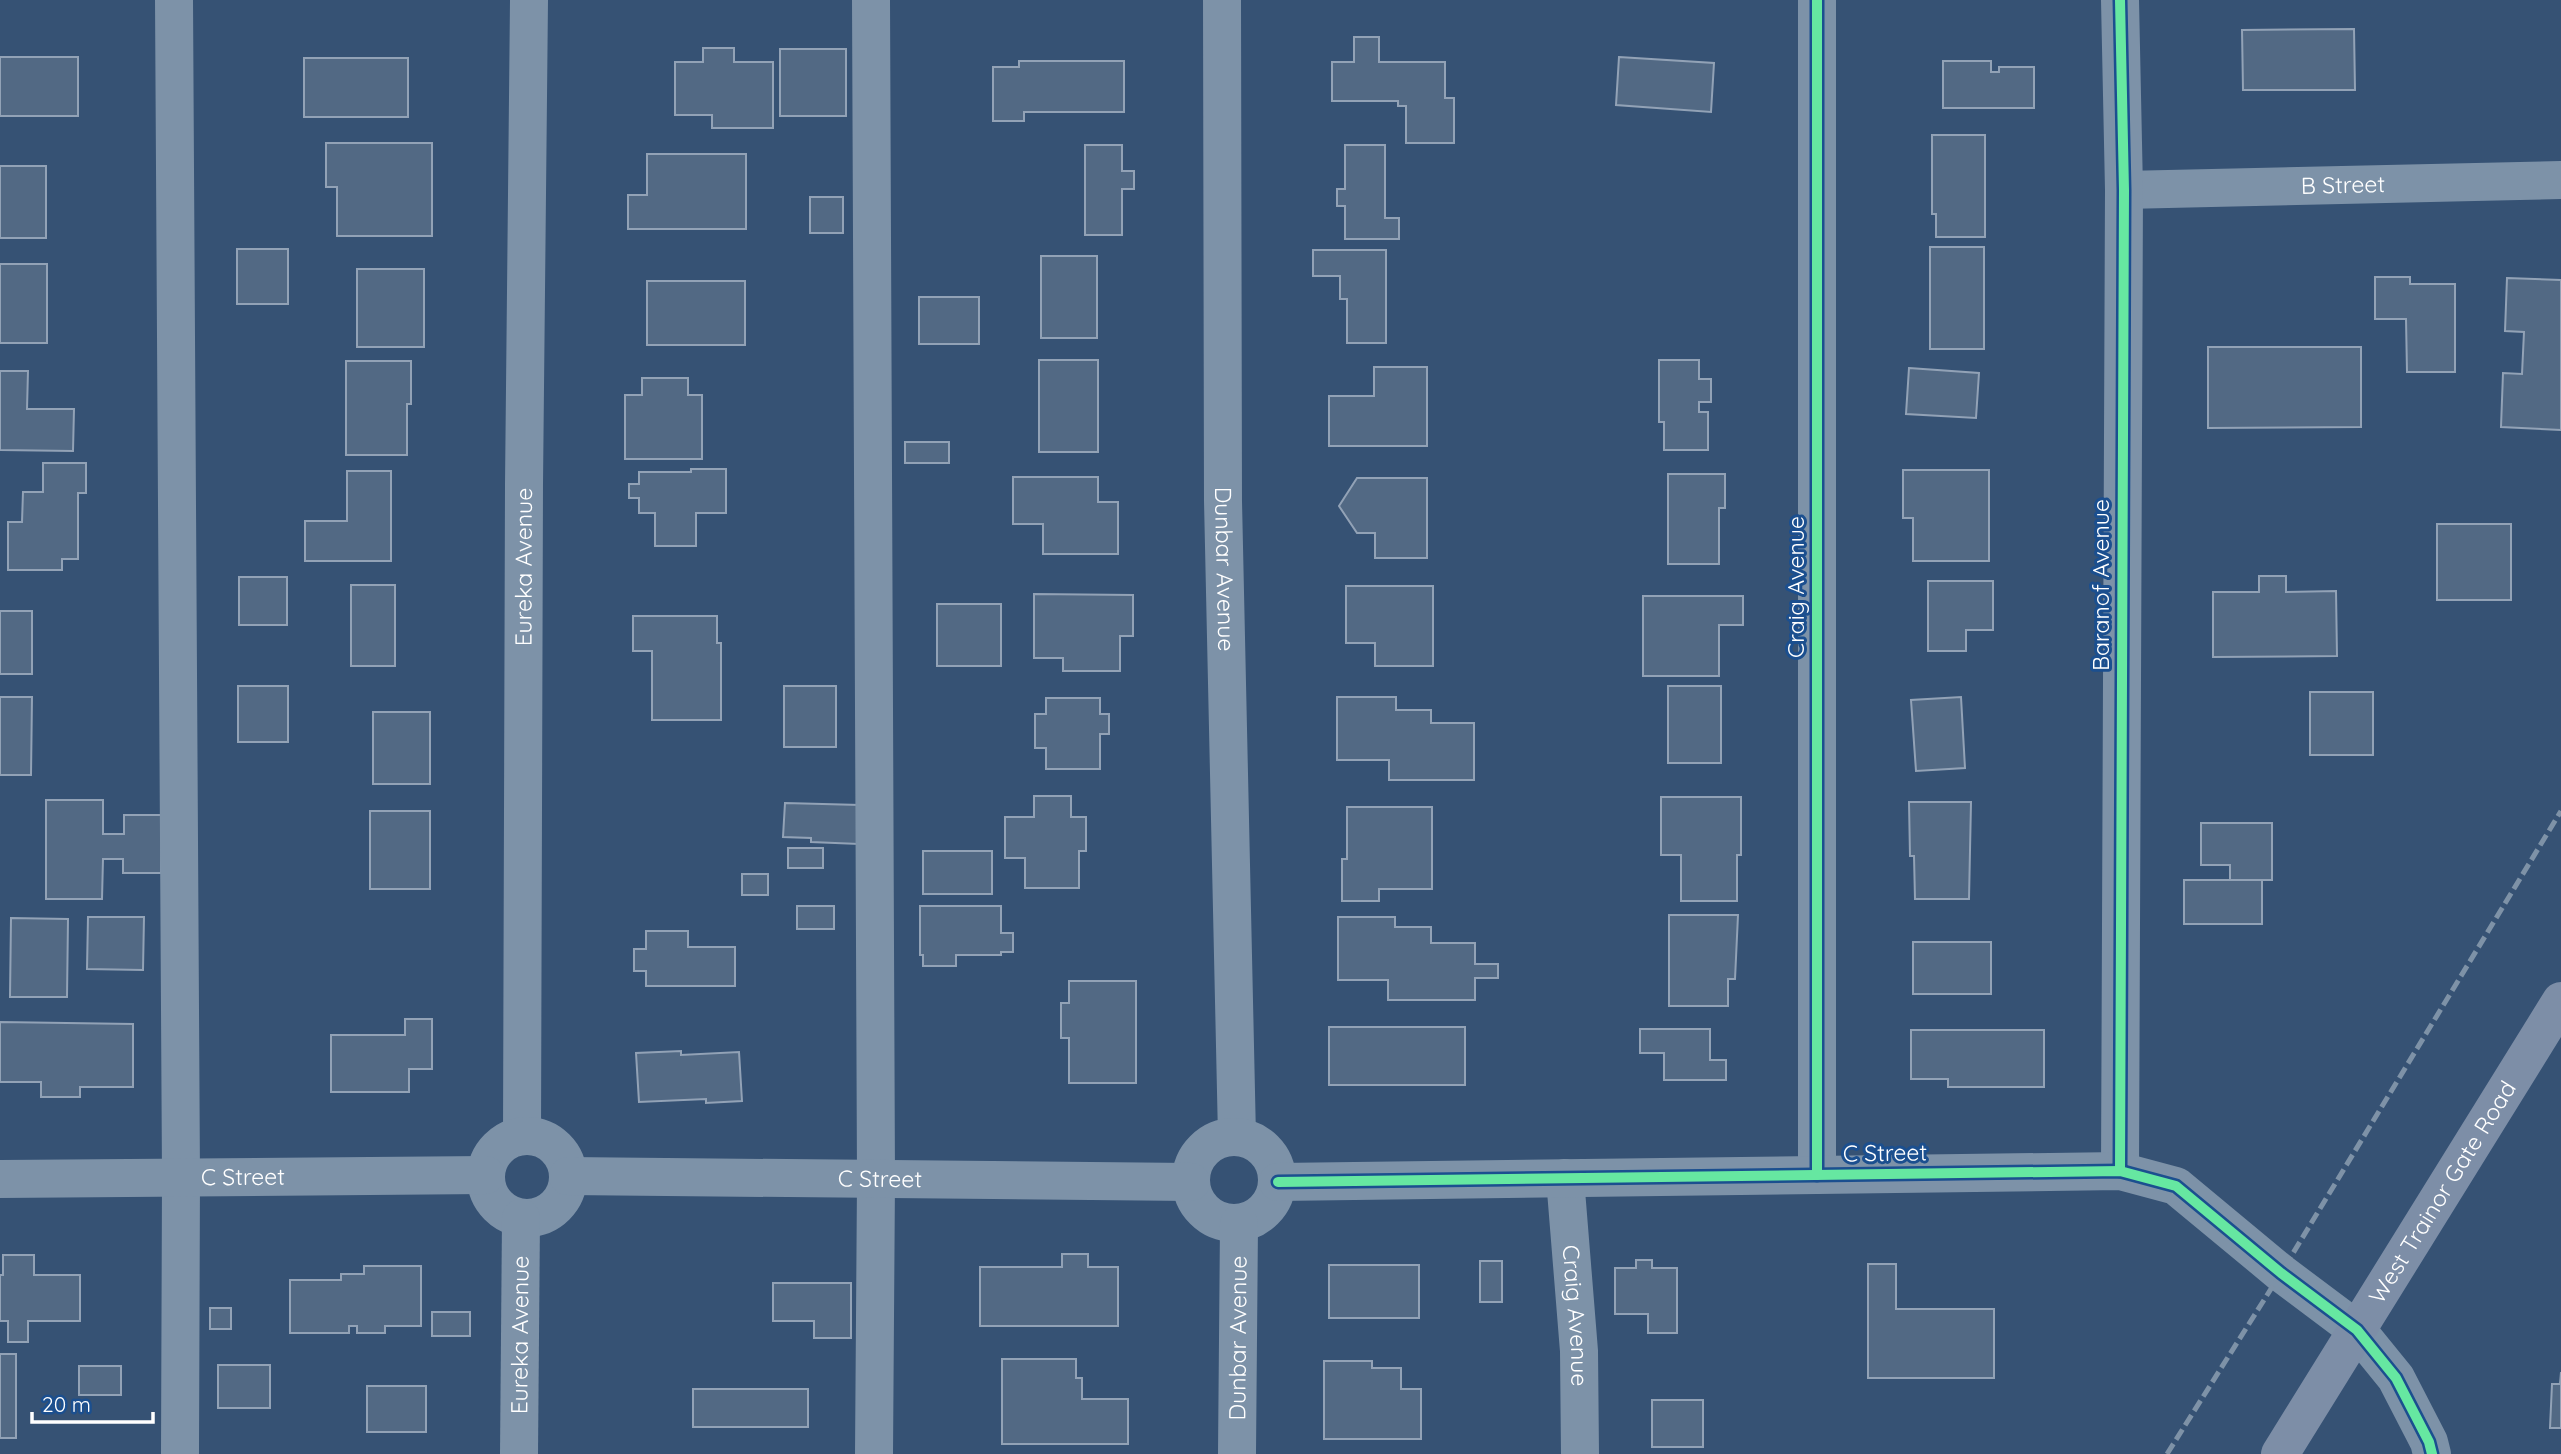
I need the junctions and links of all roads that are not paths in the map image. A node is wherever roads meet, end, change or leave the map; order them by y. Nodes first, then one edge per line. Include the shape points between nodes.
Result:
1 (174, 0) edge
2 (529, 0) edge
3 (871, 0) edge
4 (1222, 0) edge
5 (1817, 0) edge
6 (2120, 0) edge
7 (2561, 180) edge
8 (2124, 190) junction
9 (2561, 1001) edge
10 (522, 1136) junction
11 (1237, 1137) junction
12 (2120, 1171) junction
13 (486, 1175) junction
14 (1817, 1175) junction
15 (568, 1176) junction
16 (181, 1177) junction
17 (1565, 1178) junction
18 (0, 1179) edge
19 (876, 1180) junction
20 (1191, 1182) junction
21 (1278, 1182) junction
22 (521, 1218) junction
23 (1239, 1224) junction
24 (2357, 1330) junction
25 (180, 1454) edge
26 (519, 1454) edge
27 (874, 1454) edge
28 (1237, 1454) edge
29 (1580, 1454) edge
30 (2280, 1454) edge
31 (2432, 1454) edge

1 - 16 street
2 - 10 street, Eureka Avenue
3 - 19 street
4 - 11 street, Dunbar Avenue via 1223,500
5 - 14 street, Craig Avenue
6 - 8 street, Baranof Avenue
7 - 8 street, B Street
8 - 12 street, Baranof Avenue
9 - 24 main road, West Trainor Gate Road
10 - 13 street via 493,1153
10 - 15 street via 549,1142 566,1163
11 - 20 street via 1203,1149
11 - 21 street via 1262,1146 1271,1157
12 - 14 street, C Street
12 - 24 street, C Street via 2176,1186
13 - 16 street, C Street
13 - 22 street via 491,1198
14 - 17 street, C Street
15 - 19 street, C Street
15 - 22 street via 566,1190 554,1208
16 - 18 street, C Street
16 - 25 street
17 - 21 street, C Street
17 - 29 street, Craig Avenue via 1579,1351
19 - 20 street, C Street
19 - 27 street
20 - 23 street via 1206,1213
21 - 23 street via 1266,1210
22 - 26 street, Eureka Avenue
23 - 28 street, Dunbar Avenue
24 - 30 main road, West Trainor Gate Road
24 - 31 street via 2396,1378

